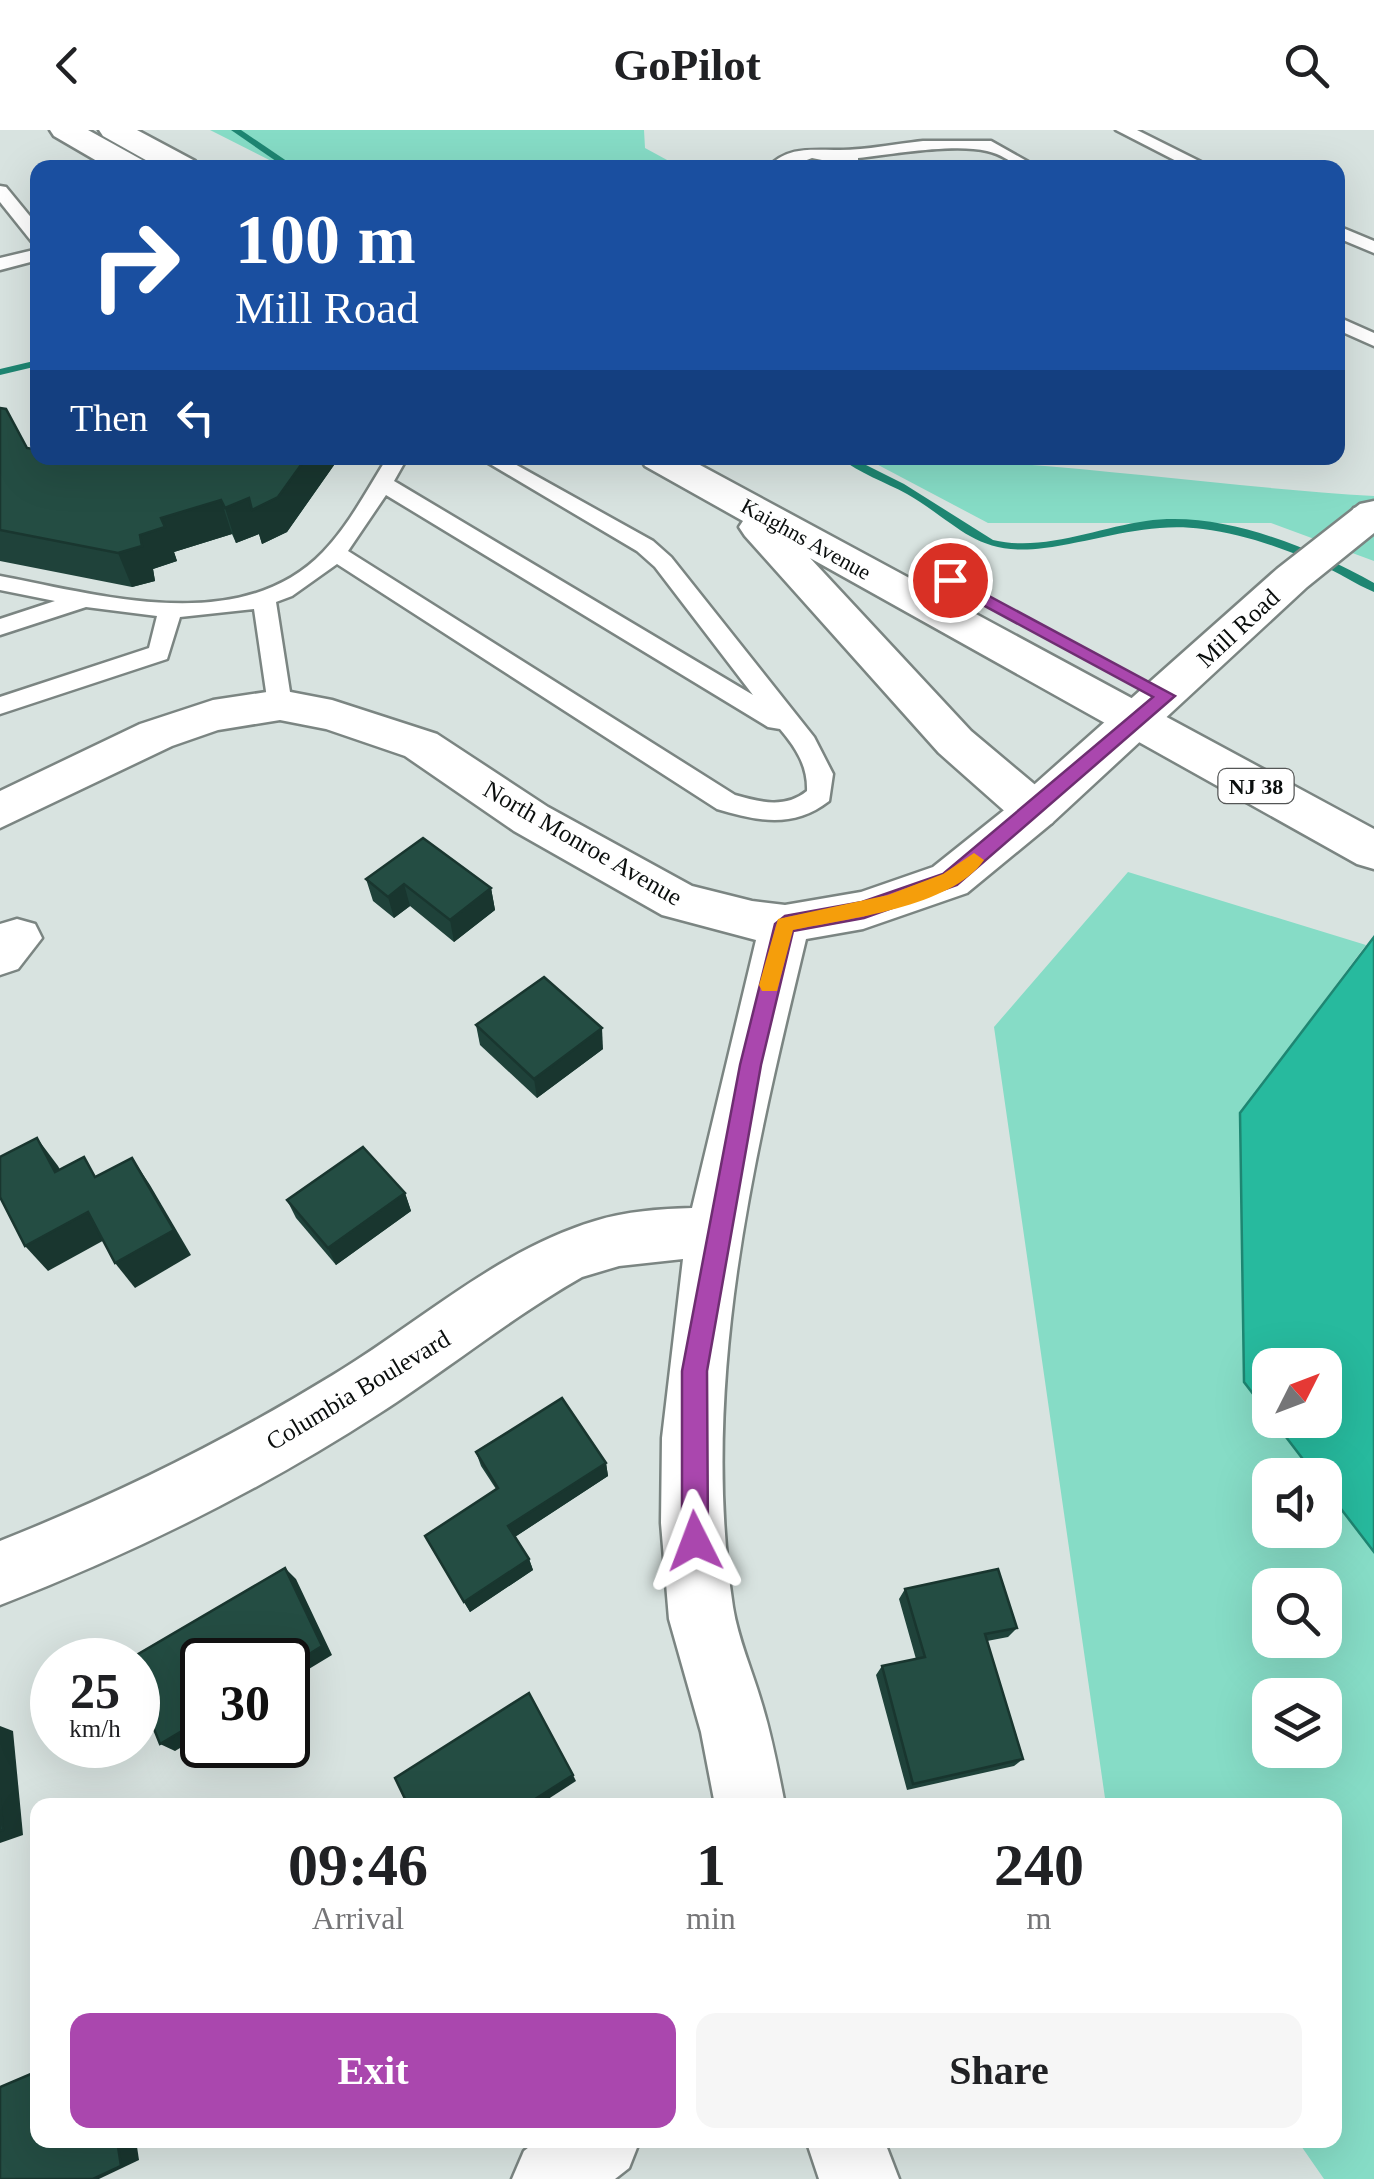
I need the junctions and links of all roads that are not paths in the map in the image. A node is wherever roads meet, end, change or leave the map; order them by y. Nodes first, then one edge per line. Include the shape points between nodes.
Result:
1 (64, 130) edge
2 (114, 130) edge
3 (1124, 130) edge
4 (836, 155) junction
5 (118, 160) edge
6 (169, 160) edge
7 (793, 160) edge
8 (846, 160) edge
9 (1016, 160) edge
10 (1188, 160) edge
11 (0, 191) edge
12 (30, 228) edge
13 (1345, 234) edge
14 (1374, 248) edge
15 (30, 256) edge
16 (0, 264) edge
17 (1345, 326) edge
18 (1374, 340) edge
19 (393, 465) edge
20 (502, 465) edge
21 (683, 465) edge
22 (728, 478) edge
23 (381, 483) junction
24 (1372, 516) edge
25 (334, 552) junction
26 (0, 583) edge
27 (86, 600) junction
28 (264, 600) junction
29 (170, 612) junction
30 (0, 627) edge
31 (280, 705) junction
32 (0, 706) edge
33 (1152, 708) junction
34 (796, 732) junction
35 (1374, 808) edge
36 (0, 811) edge
37 (1035, 811) junction
38 (1374, 851) edge
39 (785, 924) junction
40 (718, 1231) junction
41 (0, 1573) edge
42 (749, 1798) edge
43 (591, 2148) edge
44 (848, 2148) edge
45 (552, 2179) edge
46 (859, 2179) edge

1 - 5 main road
2 - 6 main road
3 - 10 lane
4 - 7 lane
4 - 8 lane
4 - 9 lane via 991,146
11 - 12 lane
13 - 14 lane
15 - 16 lane
17 - 18 lane
19 - 23 lane
20 - 34 lane via 663,562
21 - 22 main road, Kaighns Avenue / NJ 38
22 - 33 main road, Kaighns Avenue / NJ 38
22 - 37 main road via 955,742
23 - 25 lane
23 - 34 lane
24 - 33 main road, Mill Road via 1292,578
25 - 28 lane via 316,571
25 - 34 lane via 726,802 772,815 806,808 820,795 820,774
26 - 27 lane
27 - 29 lane
27 - 30 lane
28 - 29 lane
28 - 31 lane
29 - 32 lane via 159,653
31 - 36 main road, North Monroe Avenue via 213,716 156,735
31 - 39 main road, North Monroe Avenue via 332,714 421,746 531,819 678,902
33 - 35 main road, Kaighns Avenue / NJ 38
33 - 37 main road, Mill Road
33 - 38 main road, Kaighns Avenue / NJ 38
37 - 39 main road, Mill Road via 950,880 864,910
39 - 40 main road
40 - 41 main road, Columbia Boulevard via 621,1239 563,1258 402,1366 200,1485
40 - 42 main road via 695,1371 692,1507 700,1609
43 - 45 main road
44 - 46 main road

